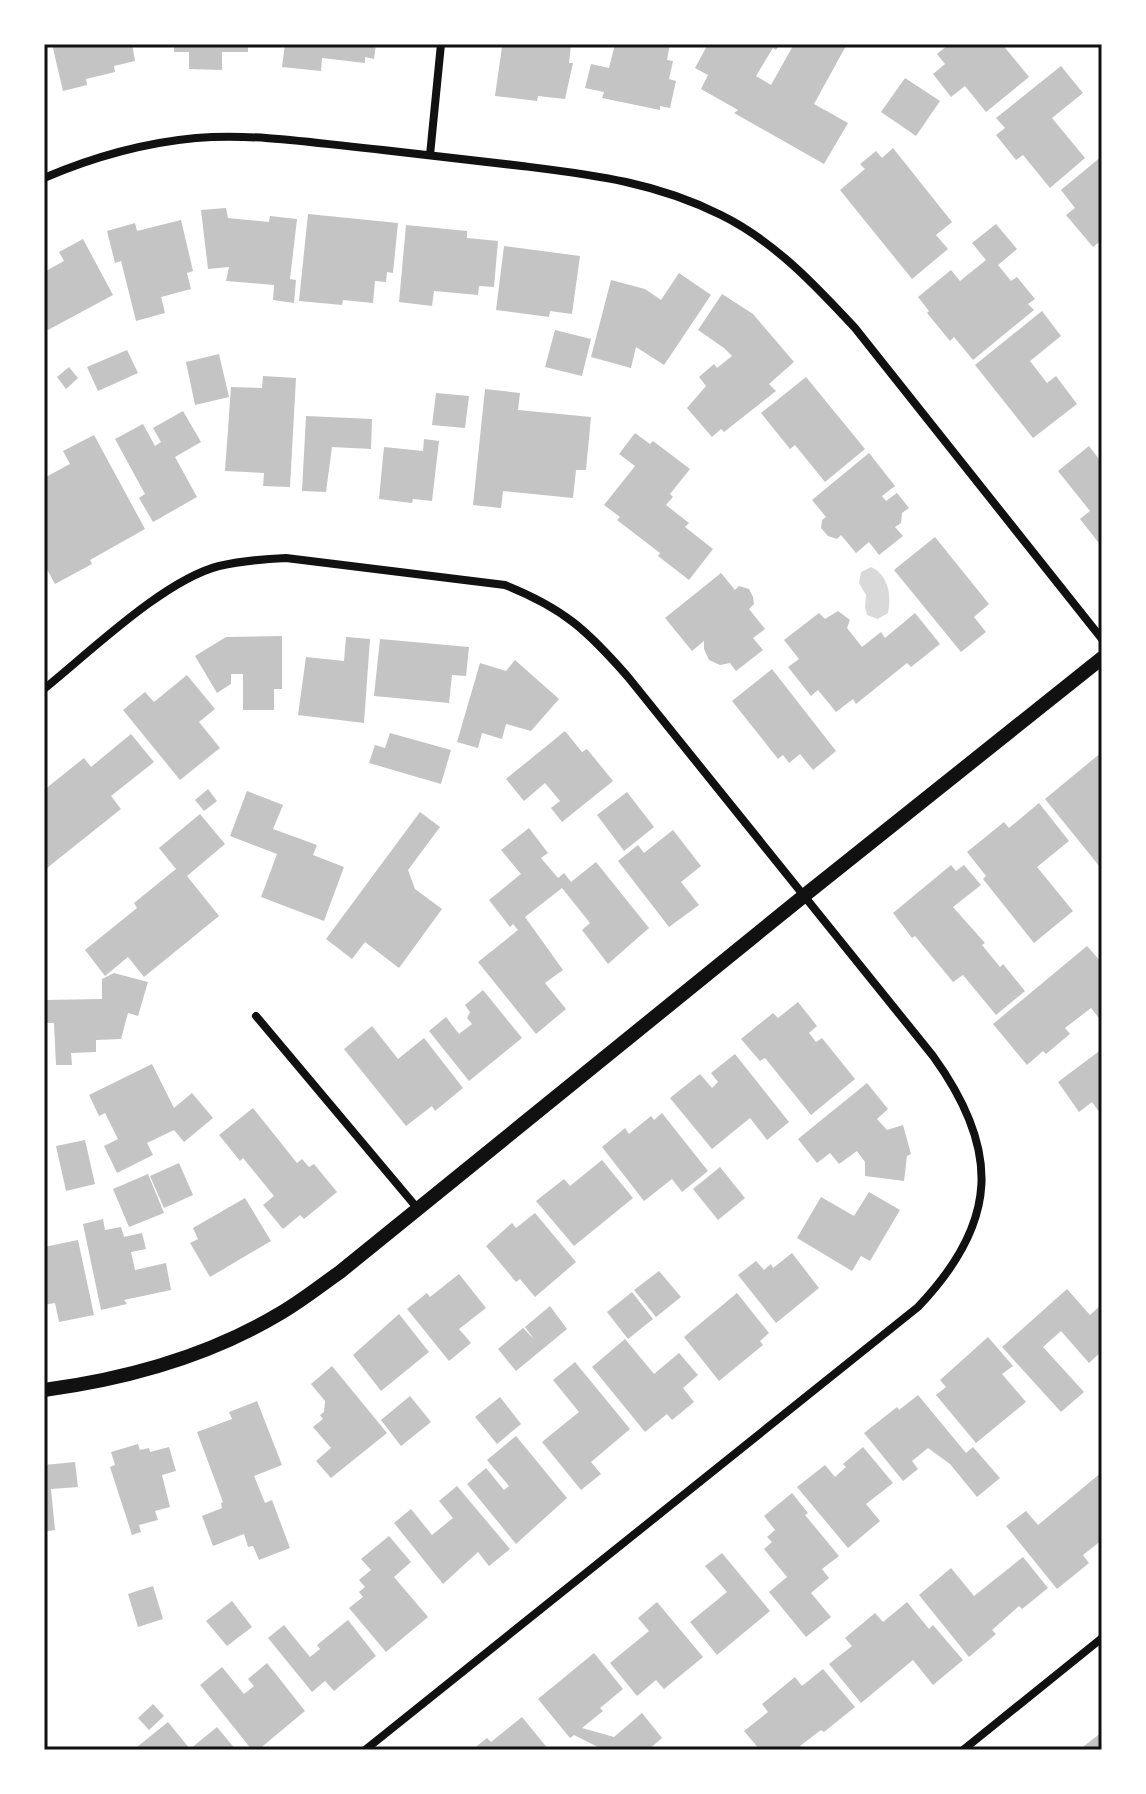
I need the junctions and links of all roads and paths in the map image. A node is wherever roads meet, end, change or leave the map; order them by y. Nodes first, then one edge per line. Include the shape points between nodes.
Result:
1 (441, 44) edge
2 (430, 155) junction
3 (44, 178) edge
4 (1102, 639) edge
5 (1102, 658) edge
6 (44, 689) edge
7 (805, 895) junction
8 (256, 1016) dead end
9 (418, 1209) junction
10 (44, 1390) edge
11 (1102, 1638) edge
12 (365, 1750) edge
13 (963, 1750) edge

1 - 2 street
2 - 3 street via 258,137 198,138 139,145
2 - 4 street via 632,181 723,216 772,248 855,328
5 - 7 street
6 - 7 street via 157,597 216,567 286,558 505,585 565,613 595,639
7 - 9 street
7 - 12 street via 933,1056 971,1120 981,1186 965,1247 918,1307
8 - 9 street
9 - 10 street via 279,1314 229,1339 137,1373
11 - 13 street

